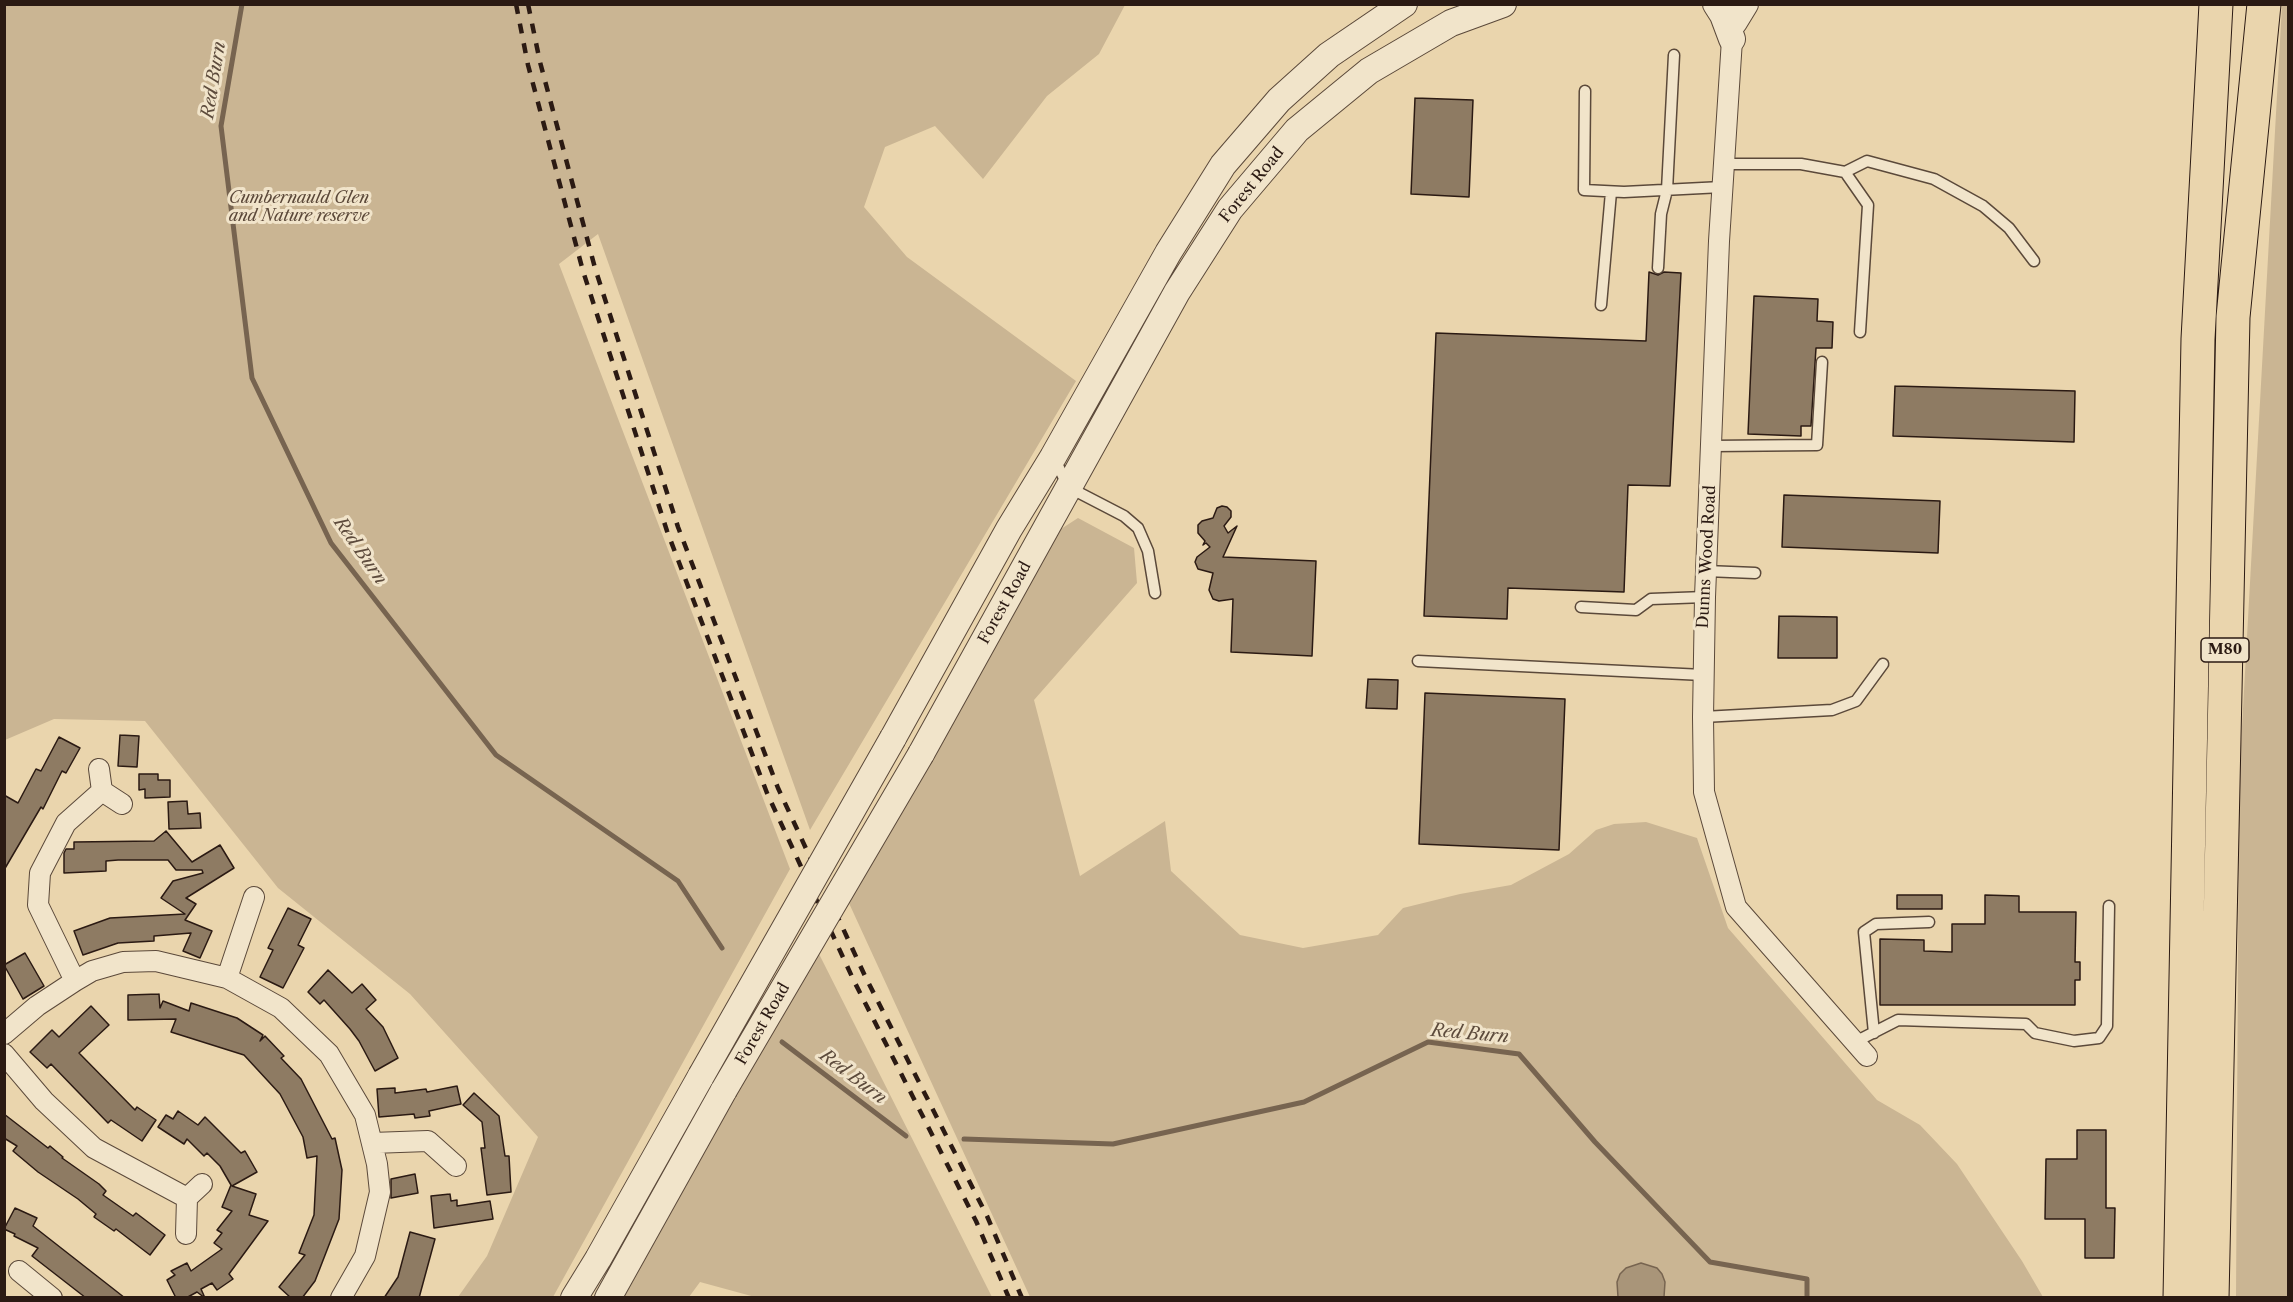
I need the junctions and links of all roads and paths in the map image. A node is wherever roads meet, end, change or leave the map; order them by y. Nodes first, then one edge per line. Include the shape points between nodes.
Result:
1 (1404, 4) edge
2 (1503, 4) edge
3 (2216, 4) edge
4 (2264, 4) edge
5 (1732, 15) edge
6 (1674, 55) dead end
7 (1585, 91) dead end
8 (1724, 164) junction
9 (1845, 172) junction
10 (1722, 187) junction
11 (1667, 190) junction
12 (1611, 192) junction
13 (2034, 261) dead end
14 (1658, 268) dead end
15 (1601, 305) dead end
16 (1860, 332) dead end
17 (1822, 362) dead end
18 (1712, 446) junction
19 (1053, 457) junction
20 (1068, 487) junction
21 (1706, 571) junction
22 (1755, 573) dead end
23 (1155, 593) dead end
24 (1705, 597) junction
25 (1581, 607) dead end
26 (1418, 661) dead end
27 (1883, 664) dead end
28 (1703, 675) junction
29 (1703, 717) junction
30 (99, 769) dead end
31 (102, 792) junction
32 (122, 804) dead end
33 (254, 897) dead end
34 (2109, 906) dead end
35 (1929, 922) dead end
36 (228, 978) junction
37 (75, 981) junction
38 (1874, 1033) junction
39 (4, 1034) edge
40 (1861, 1049) joint
41 (4, 1054) edge
42 (372, 1143) junction
43 (456, 1166) dead end
44 (202, 1184) dead end
45 (187, 1198) junction
46 (186, 1234) dead end
47 (19, 1271) dead end
48 (52, 1298) edge
49 (341, 1298) edge
50 (574, 1298) edge
51 (608, 1298) edge
52 (2180, 1298) edge
53 (2212, 1298) edge

1 - 19 street, Forest Road via 1329,55 1280,100 1223,165 1168,253
2 - 20 street, Forest Road via 1451,23 1370,71 1296,130 1230,209 1177,292
3 - 52 highway, M80 via 2198,339
4 - 53 highway, M80 via 2233,317
5 - 8 street, Dunns Wood Road
6 - 11 lane
7 - 12 lane via 1584,190
8 - 9 lane via 1801,164
8 - 10 street, Dunns Wood Road
9 - 13 lane via 1867,161 1934,179 1983,206 2009,228
9 - 16 lane via 1868,205
10 - 11 lane
10 - 18 street, Dunns Wood Road
11 - 12 lane
11 - 14 lane via 1661,214
12 - 15 lane
17 - 18 lane via 1817,445
18 - 21 street, Dunns Wood Road
19 - 20 lane
19 - 50 street, Forest Road, bridge via 1009,528
20 - 23 lane via 1124,516 1138,528 1148,551
20 - 51 street, Forest Road, bridge via 921,754 724,1090
21 - 22 lane
21 - 24 street, Dunns Wood Road
24 - 25 lane via 1651,598 1636,610
24 - 28 street, Dunns Wood Road
26 - 28 lane
27 - 29 lane via 1856,701 1832,710
28 - 29 street, Dunns Wood Road
29 - 40 street, Dunns Wood Road via 1704,792 1736,907
30 - 31 street
31 - 32 street
31 - 37 street via 66,823 40,873 38,905
33 - 36 street
34 - 38 lane via 2107,1026 2099,1038 2074,1041 2035,1033 2026,1024 1898,1020
35 - 38 lane via 1876,924 1864,932
36 - 37 street via 156,961 123,962 92,971
36 - 42 street via 281,1008 329,1054 365,1114
37 - 39 street
38 - 40 lane
41 - 45 street via 44,1101 94,1148
42 - 43 street via 428,1141
42 - 49 street via 380,1192 366,1256
44 - 45 street
45 - 46 street
47 - 48 street

